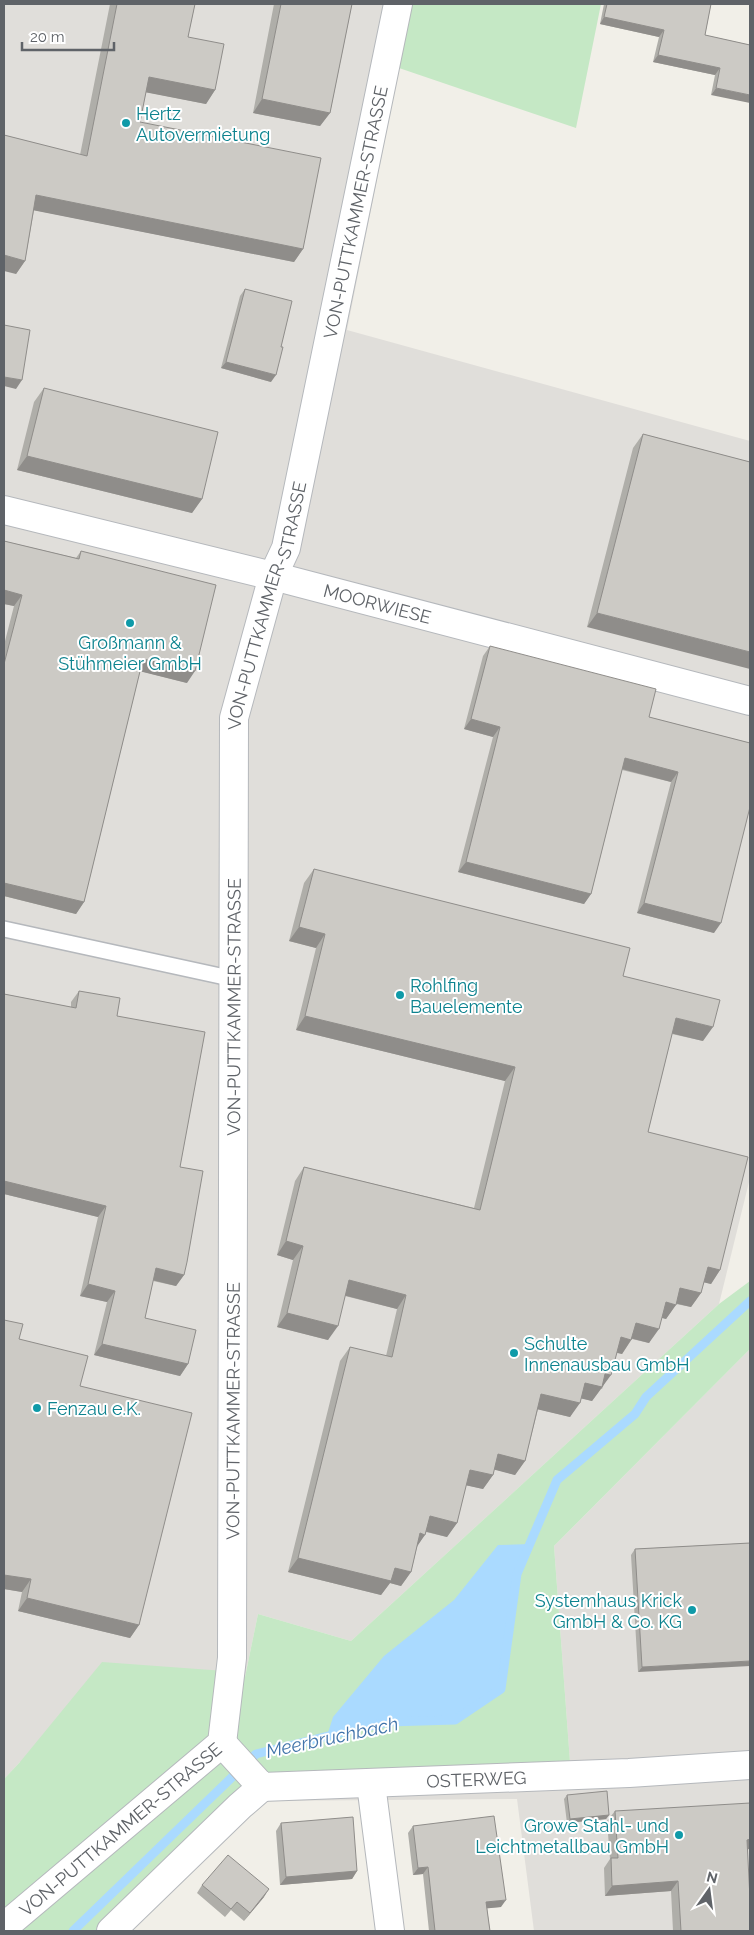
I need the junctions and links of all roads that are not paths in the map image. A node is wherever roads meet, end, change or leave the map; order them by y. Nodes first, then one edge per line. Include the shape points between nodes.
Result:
1 (398, 4) edge
2 (4, 510) edge
3 (273, 576) junction
4 (750, 701) edge
5 (4, 929) edge
6 (234, 979) junction
7 (225, 1746) junction
8 (750, 1765) edge
9 (371, 1784) junction
10 (262, 1787) junction
11 (4, 1927) edge
12 (111, 1931) edge
13 (390, 1931) edge

1 - 3 street, VON-PUTTKAMMER-STRASSE via 286,548
2 - 3 street, MOORWIESE
3 - 4 street, MOORWIESE
3 - 6 street, VON-PUTTKAMMER-STRASSE via 234,718
5 - 6 lane
6 - 7 street, VON-PUTTKAMMER-STRASSE via 232,1658
7 - 10 street
7 - 11 street, VON-PUTTKAMMER-STRASSE
8 - 9 street, OSTERWEG
9 - 10 street, OSTERWEG
9 - 13 street
10 - 12 street

